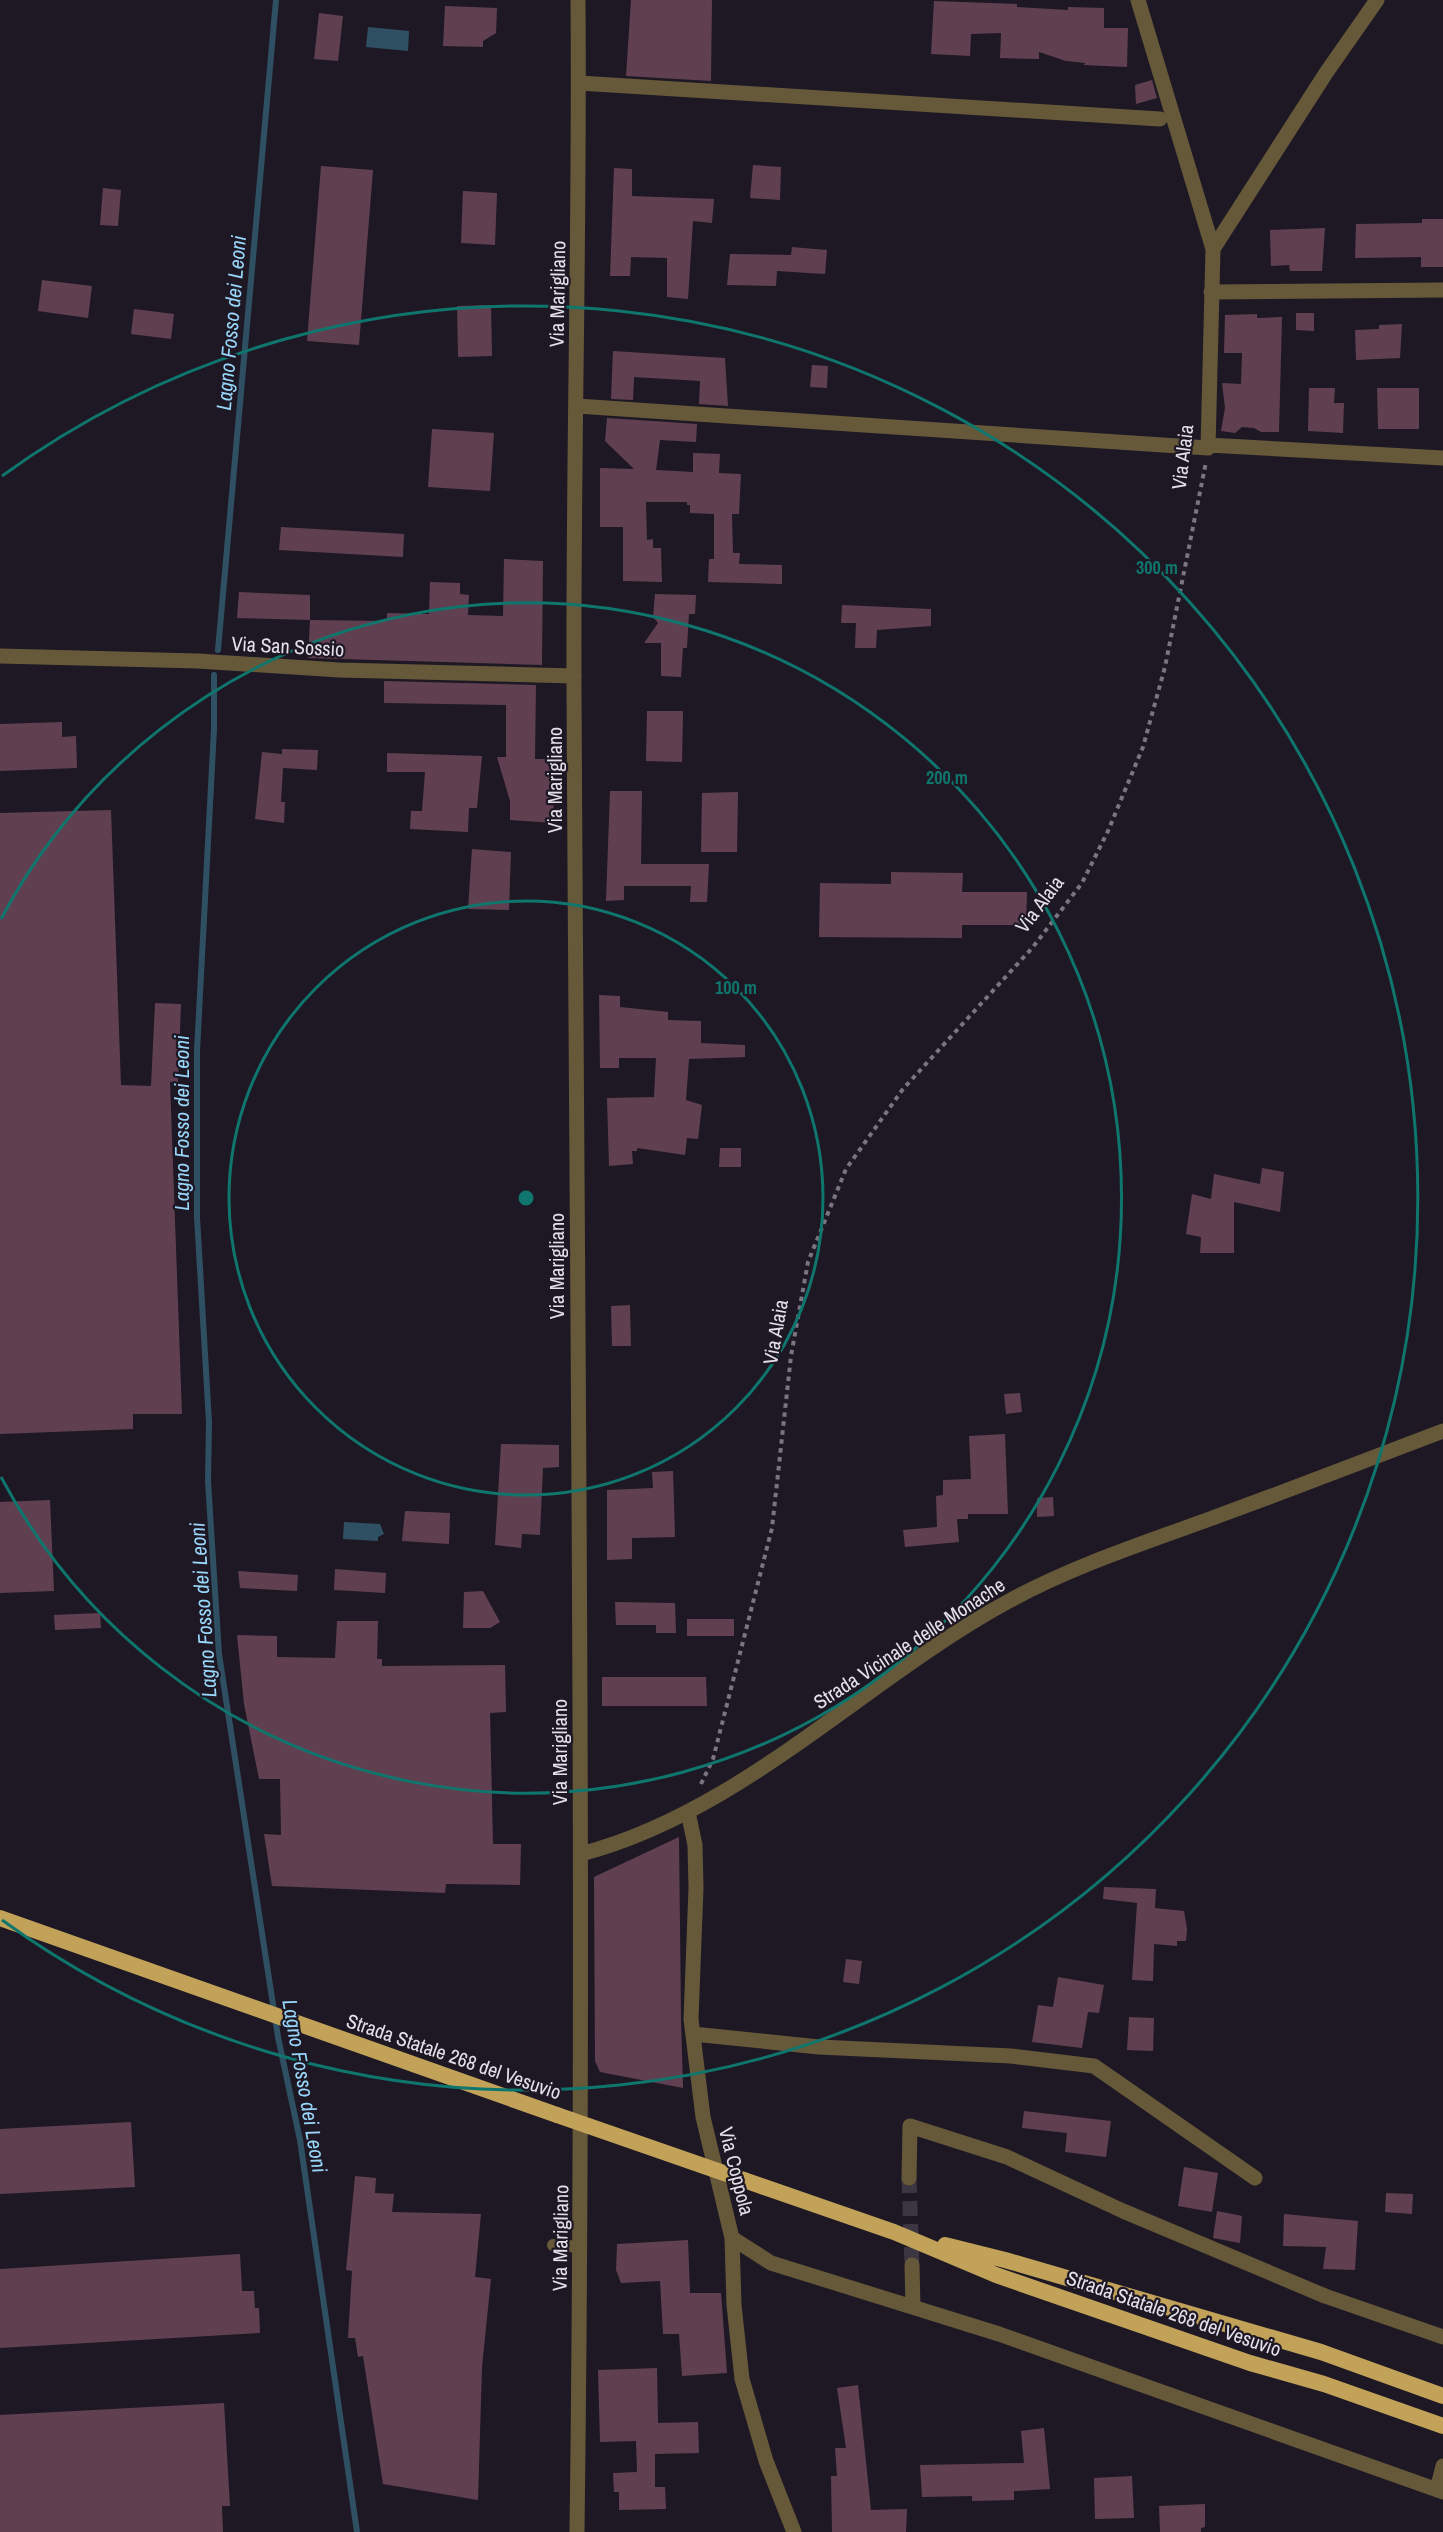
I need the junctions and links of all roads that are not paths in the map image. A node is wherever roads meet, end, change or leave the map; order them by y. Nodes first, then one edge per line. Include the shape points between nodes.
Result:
1 (578, 0) edge
2 (1138, 0) edge
3 (1377, 0) edge
4 (579, 83) junction
5 (1160, 119) dead end
6 (1213, 249) junction
7 (1443, 290) edge
8 (1211, 292) junction
9 (577, 406) junction
10 (1208, 446) junction
11 (1443, 458) edge
12 (0, 656) edge
13 (574, 675) junction
14 (1443, 1431) edge
15 (688, 1812) junction
16 (581, 1854) junction
17 (0, 1918) edge
18 (693, 2034) junction
19 (909, 2178) tunnel mouth
20 (1256, 2178) dead end
21 (894, 2232) junction
22 (732, 2238) junction
23 (553, 2245) dead end
24 (580, 2247) junction
25 (912, 2265) tunnel mouth
26 (913, 2307) junction
27 (1443, 2337) edge
28 (1443, 2396) edge
29 (1443, 2426) edge
30 (1443, 2466) edge
31 (1440, 2491) edge
32 (577, 2532) edge
33 (794, 2532) edge

1 - 4 street, Via Marigliano
2 - 6 street
3 - 6 street
4 - 5 street
4 - 9 street, Via Marigliano
6 - 8 street, Via Alaia
7 - 8 street
8 - 10 street, Via Alaia
9 - 10 street
9 - 13 street, Via Marigliano
10 - 11 street
12 - 13 street, Via San Sossio
13 - 16 street, Via Marigliano
14 - 15 street, Strada Vicinale delle Monache via 1108,1556 1011,1600
15 - 16 street, Strada Vicinale delle Monache via 651,1830
15 - 18 street, Via Coppola via 695,1845 696,1888
16 - 24 street, Via Marigliano
17 - 21 highway, Strada Statale 268 del Vesuvio, bridge
18 - 20 street via 819,2047 1011,2056 1094,2066
18 - 22 street, Via Coppola via 703,2117
19 - 27 street via 910,2126 1007,2157 1123,2211 1325,2296
21 - 28 highway, Strada Statale 268 del Vesuvio via 1005,2260 1310,2349
21 - 29 highway, Strada Statale 268 del Vesuvio via 996,2275
22 - 26 street via 771,2263
22 - 33 street, Via Coppola via 742,2379 766,2461
23 - 24 lane
24 - 32 street, Via Marigliano
25 - 26 street
26 - 31 street
30 - 31 street

